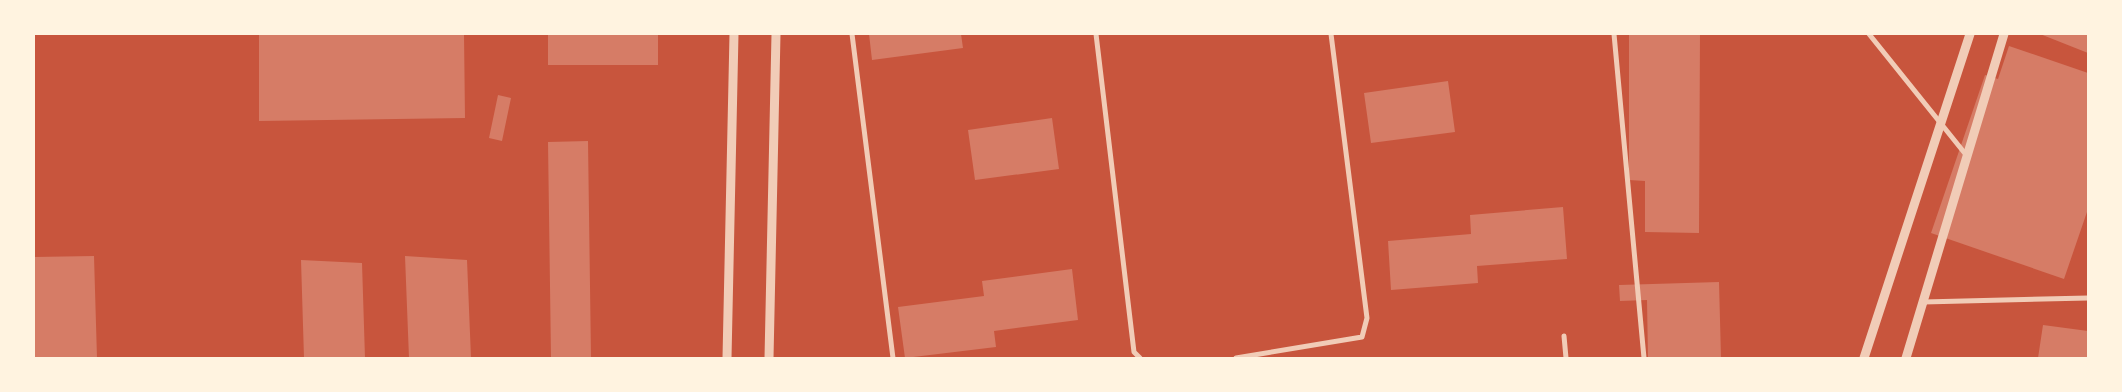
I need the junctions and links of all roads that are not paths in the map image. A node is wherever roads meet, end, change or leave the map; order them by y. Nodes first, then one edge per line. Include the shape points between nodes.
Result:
1 (734, 34) edge
2 (776, 34) edge
3 (852, 34) edge
4 (1096, 34) edge
5 (1331, 34) edge
6 (1614, 34) edge
7 (1869, 34) edge
8 (1970, 34) edge
9 (2004, 34) edge
10 (1940, 125) junction
11 (1967, 156) junction
12 (2088, 298) edge
13 (1923, 302) junction
14 (1564, 336) dead end
15 (1282, 350) junction
16 (727, 358) edge
17 (769, 358) edge
18 (894, 358) edge
19 (1140, 358) edge
20 (1236, 358) edge
21 (1283, 358) edge
22 (1566, 358) edge
23 (1644, 358) edge
24 (1864, 358) edge
25 (1906, 358) edge

1 - 16 street
2 - 17 street
3 - 18 street
4 - 19 street via 1134,352
5 - 15 street via 1367,318 1362,337
6 - 23 street
7 - 10 street
8 - 10 street
9 - 11 street
10 - 11 street
10 - 24 street
11 - 13 street
12 - 13 street
13 - 25 street
14 - 22 street
15 - 20 street
15 - 21 street

